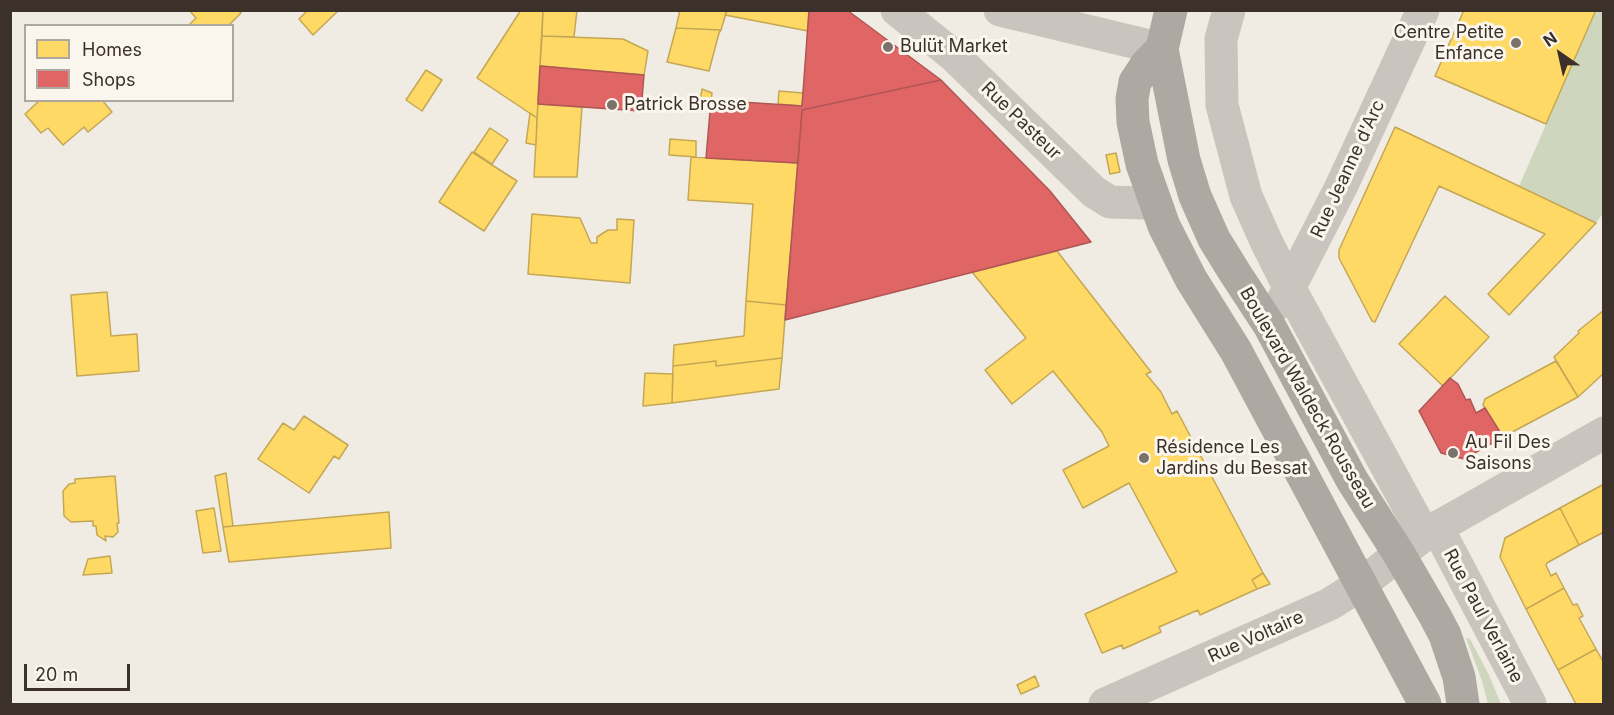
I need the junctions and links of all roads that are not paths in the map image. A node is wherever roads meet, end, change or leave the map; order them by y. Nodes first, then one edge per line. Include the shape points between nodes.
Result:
1 (897, 10) edge
2 (1000, 10) edge
3 (1171, 10) edge
4 (1228, 10) edge
5 (1423, 10) edge
6 (1162, 50) junction
7 (1155, 201) junction
8 (1290, 289) junction
9 (1269, 325) junction
10 (1604, 433) edge
11 (1420, 538) junction
12 (1360, 585) junction
13 (1105, 705) edge
14 (1425, 705) edge
15 (1463, 705) edge
16 (1530, 705) edge

1 - 7 street, Rue Pasteur via 954,56 1094,192 1110,202
2 - 6 street
3 - 6 main road, Boulevard Waldeck Rousseau
4 - 8 street, Rue Paul Verlaine via 1221,39 1222,105 1246,196
5 - 8 street, Rue Jeanne d'Arc
6 - 7 main road, Boulevard Waldeck Rousseau via 1147,64 1136,82 1132,99 1135,133
6 - 9 main road, Boulevard Waldeck Rousseau via 1195,196 1214,239
7 - 12 main road, Boulevard Waldeck Rousseau via 1174,249 1236,351
8 - 9 street, Rue Jeanne d'Arc
8 - 11 street, Rue Paul Verlaine
9 - 11 main road, Boulevard Waldeck Rousseau via 1352,480
10 - 11 street, Rue Voltaire
11 - 12 street, Rue Voltaire
11 - 15 main road, Boulevard Waldeck Rousseau via 1459,677
11 - 16 street, Rue Paul Verlaine
12 - 13 street, Rue Voltaire via 1330,604
12 - 14 main road, Boulevard Waldeck Rousseau

